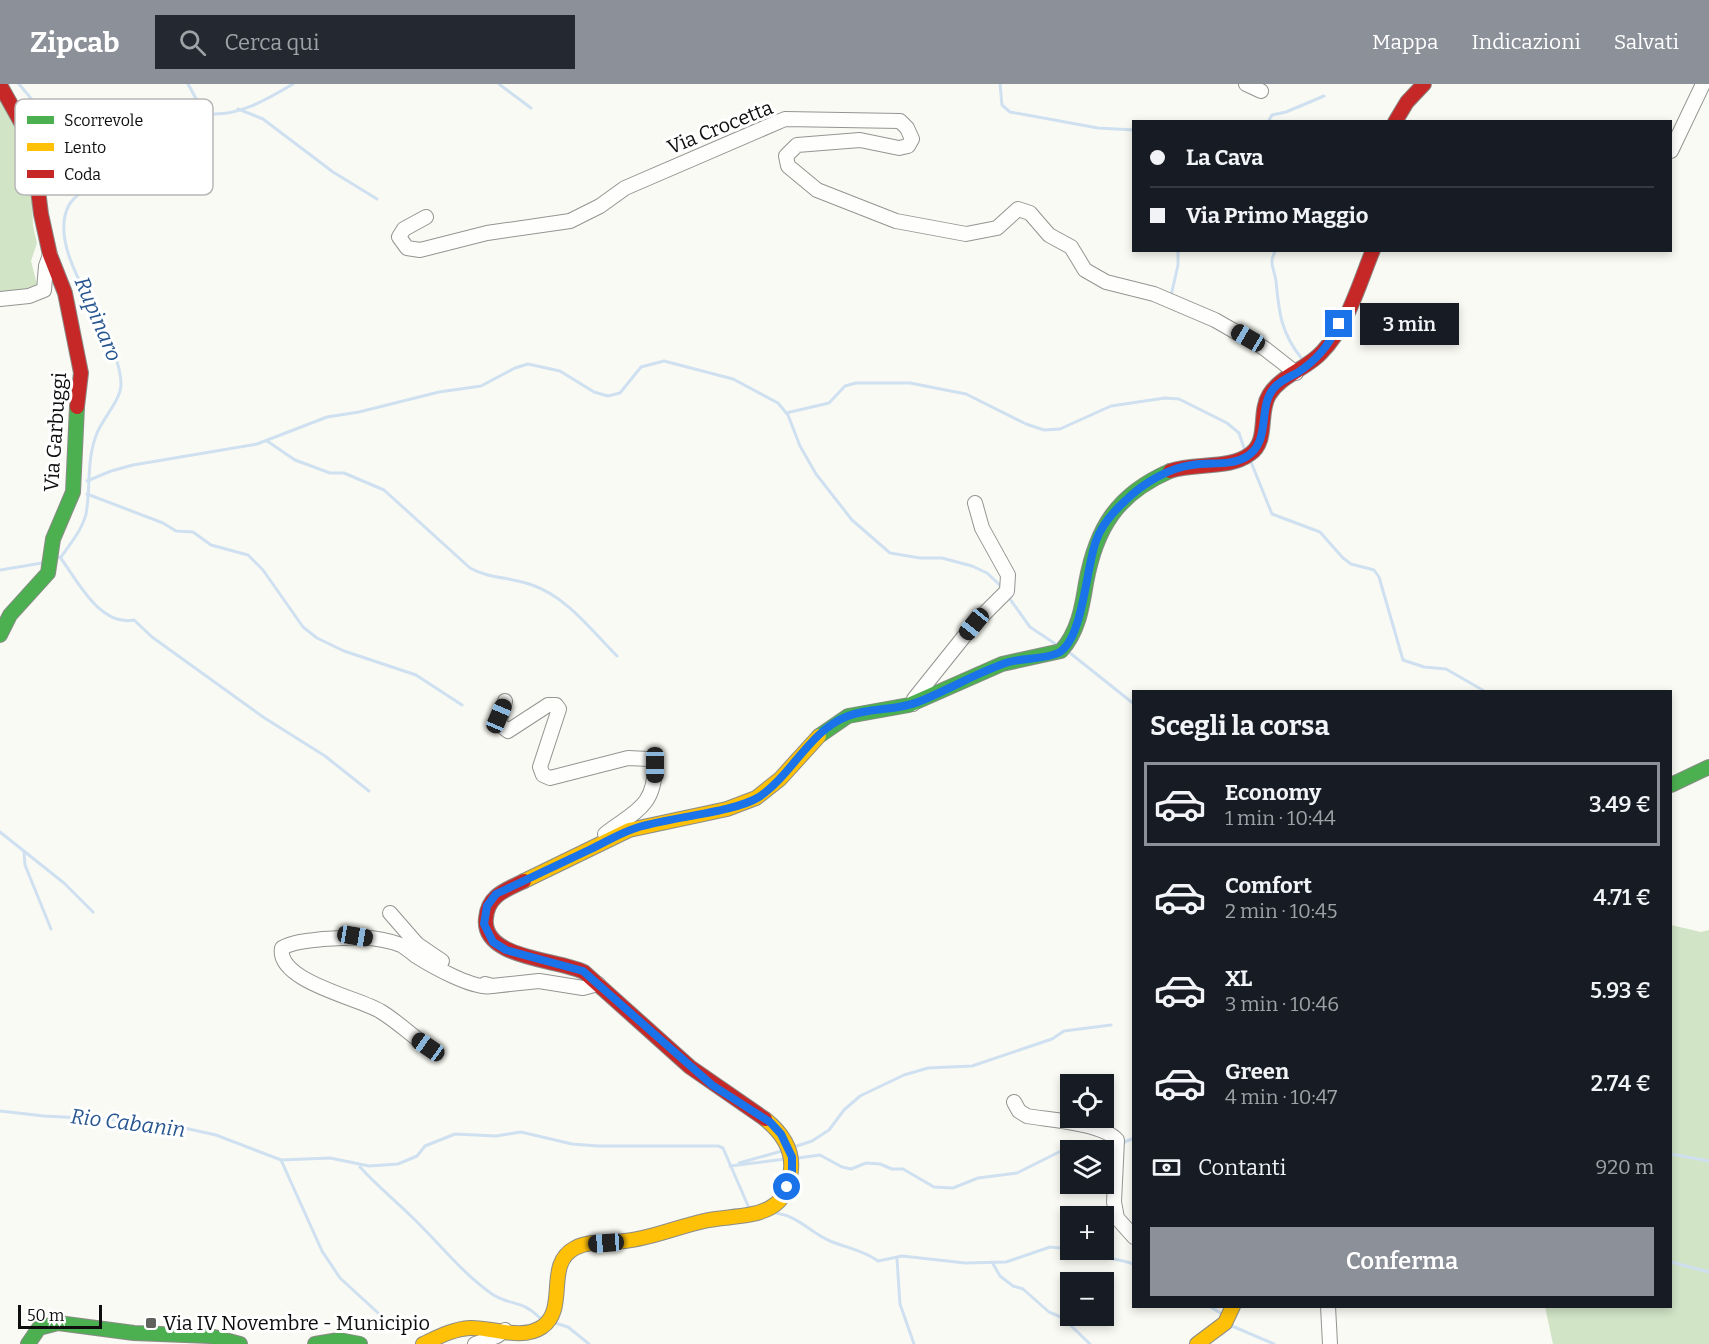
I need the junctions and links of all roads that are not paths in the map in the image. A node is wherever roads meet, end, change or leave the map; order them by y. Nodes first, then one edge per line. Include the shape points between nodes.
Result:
1 (1246, 84) edge
2 (1703, 84) edge
3 (0, 85) edge
4 (1423, 85) edge
5 (1261, 91) dead end
6 (15, 111) edge
7 (1396, 120) edge
8 (1672, 149) edge
9 (39, 195) edge
10 (426, 217) dead end
11 (1372, 252) edge
12 (50, 255) junction
13 (0, 298) edge
14 (1296, 373) junction
15 (975, 503) dead end
16 (1, 633) edge
17 (506, 701) dead end
18 (914, 704) junction
19 (1709, 767) edge
20 (1672, 785) edge
21 (597, 846) junction
22 (390, 913) dead end
23 (598, 984) junction
24 (492, 986) junction
25 (428, 1047) dead end
26 (1014, 1102) dead end
27 (1132, 1234) edge
28 (1232, 1308) edge
29 (1328, 1308) edge
30 (505, 1330) junction
31 (133, 1339) edge
32 (28, 1344) edge
33 (240, 1344) edge
34 (315, 1344) edge
35 (360, 1344) edge
36 (423, 1344) edge
37 (475, 1344) edge
38 (1197, 1344) edge
39 (1330, 1344) edge

1 - 5 street
2 - 8 street
3 - 6 main road, Via Garbuggi
4 - 7 main road
9 - 12 main road, Via Garbuggi
10 - 14 street, Via Crocetta via 404,229 399,237 407,248 420,250 487,232 570,221 625,188 785,119 900,121 912,139 908,146 899,148 860,140 797,145 786,156 788,166 817,190 896,221 931,229 966,234 997,228 1018,209 1029,213 1049,235 1071,247 1085,270 1106,282 1154,294 1215,320 1264,348
11 - 14 main road via 1331,342
12 - 13 street via 44,290 29,297
12 - 16 main road, Via Garbuggi via 65,292 81,373 74,429 73,492 53,539 48,573 10,615
14 - 18 main road via 1273,388 1266,402 1262,437 1248,456 1169,471 1125,501 1097,538 1077,626 1069,644 1058,654 1024,658 977,673
15 - 18 street via 982,528 1008,575 1007,591 974,624
17 - 21 street via 499,724 508,731 548,705 559,709 540,767 543,775 550,778 628,758 649,759 655,765 650,799 604,835
18 - 21 main road via 866,710 834,723 758,798 733,807 666,819
19 - 20 main road
21 - 23 main road via 496,894 487,906 484,924 493,942 506,950 566,964 583,971
22 - 24 street via 417,944 476,981
23 - 24 street via 583,988 539,981
23 - 30 main road via 712,1085 770,1122 792,1157 792,1176 777,1201 759,1213 708,1220 646,1238 574,1248 562,1257 555,1304 542,1327 530,1332
24 - 25 street via 473,985 403,946 355,936 306,941 282,948 284,960 299,975 323,989 379,1010
26 - 27 street via 1027,1116 1094,1128 1117,1140 1113,1202 1117,1218
28 - 38 main road via 1225,1323
29 - 39 street
30 - 36 main road via 457,1330
30 - 37 street
31 - 32 main road via 58,1323 35,1330
31 - 33 main road via 210,1336
34 - 35 main road via 339,1340

